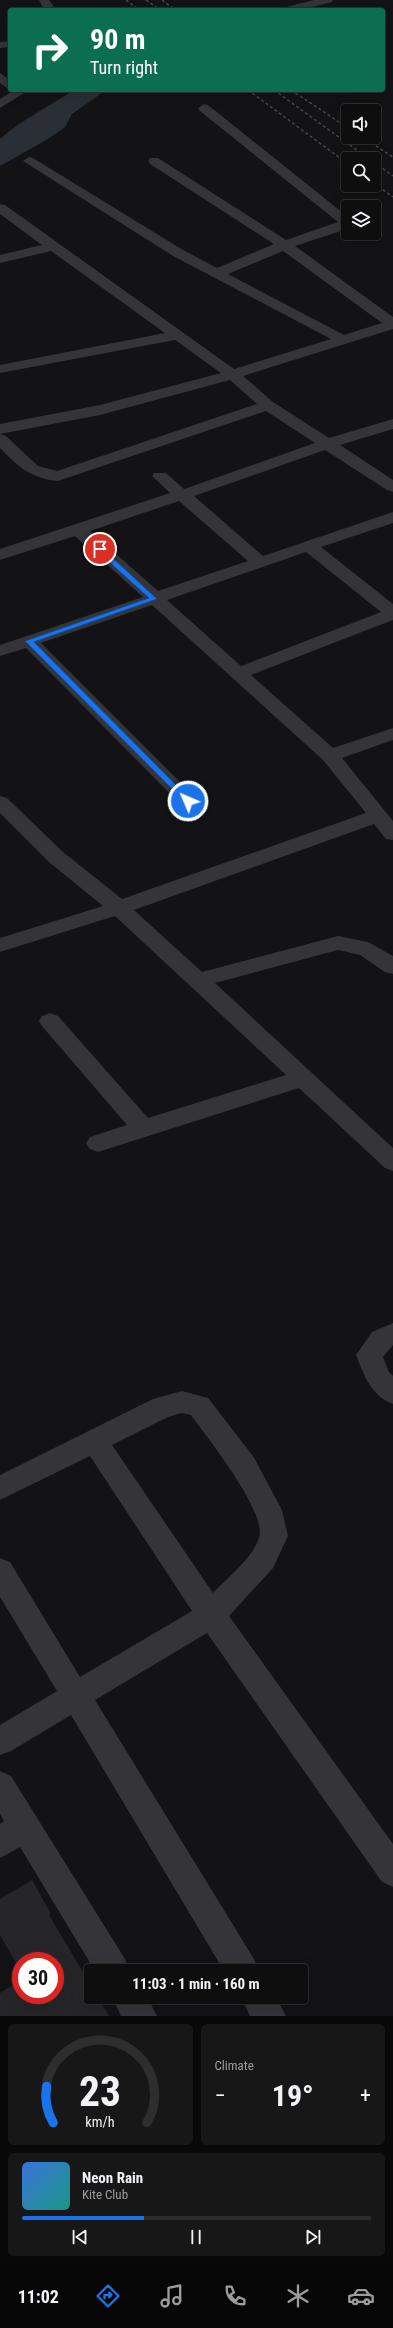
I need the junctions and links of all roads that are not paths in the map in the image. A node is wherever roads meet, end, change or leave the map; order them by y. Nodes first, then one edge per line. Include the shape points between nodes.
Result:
1 (328, 0) edge
2 (294, 8) edge
3 (0, 77) edge
4 (8, 84) edge
5 (14, 92) edge
6 (0, 104) edge
7 (204, 108) dead end
8 (154, 161) dead end
9 (29, 162) dead end
10 (0, 208) edge
11 (285, 245) junction
12 (53, 246) junction
13 (0, 259) edge
14 (217, 273) junction
15 (393, 324) edge
16 (178, 334) junction
17 (343, 340) junction
18 (0, 368) edge
19 (234, 375) junction
20 (268, 404) junction
21 (393, 424) edge
22 (0, 429) edge
23 (0, 439) edge
24 (327, 444) junction
25 (160, 476) dead end
26 (393, 487) edge
27 (182, 495) junction
28 (393, 517) edge
29 (78, 529) junction
30 (310, 546) junction
31 (0, 555) edge
32 (261, 563) junction
33 (154, 599) junction
34 (393, 613) edge
35 (29, 641) junction
36 (0, 651) edge
37 (240, 673) junction
38 (393, 734) edge
39 (330, 756) junction
40 (188, 801) dead end
41 (0, 802) edge
42 (378, 816) junction
43 (393, 834) edge
44 (119, 908) junction
45 (0, 945) edge
46 (393, 967) edge
47 (198, 980) junction
48 (50, 1021) dead end
49 (303, 1078) junction
50 (144, 1129) junction
51 (98, 1144) dead end
52 (393, 1162) edge
53 (393, 1333) edge
54 (393, 1394) edge
55 (95, 1441) junction
56 (0, 1488) edge
57 (0, 1571) edge
58 (211, 1615) junction
59 (75, 1696) junction
60 (0, 1741) edge
61 (0, 1786) edge
62 (12, 1834) edge
63 (393, 1871) edge
64 (108, 1964) edge
65 (238, 1964) edge
66 (132, 2004) edge
67 (261, 2004) edge
68 (140, 2016) edge
69 (269, 2016) edge

1 - 2 street
3 - 4 street
5 - 6 street
7 - 11 street via 346,222 339,227
8 - 11 street
9 - 14 street via 178,253
10 - 12 street
11 - 14 street
11 - 15 street
12 - 13 street
12 - 16 street
14 - 17 street
15 - 17 street
16 - 18 street
16 - 19 street
17 - 19 street
19 - 20 street
19 - 22 street via 44,422
20 - 23 street via 58,476 44,477 34,472
20 - 24 street
21 - 24 street
24 - 26 street
24 - 27 street
25 - 27 street
27 - 29 street
27 - 32 street
28 - 30 street
29 - 31 street
29 - 33 street
30 - 32 street
30 - 34 street
32 - 33 street
33 - 35 street
33 - 37 street
34 - 37 street
35 - 36 street
35 - 40 street
37 - 39 street
38 - 39 street
39 - 42 street
41 - 44 street via 56,857
42 - 43 street
42 - 44 street
44 - 45 street
44 - 47 street
46 - 47 street via 381,956 359,944 338,943
47 - 49 street
48 - 50 street
49 - 50 street
49 - 52 street
50 - 51 street
53 - 54 street via 381,1339 370,1355 378,1378
55 - 56 street
55 - 58 street
55 - 58 street via 162,1407 182,1402 199,1406 243,1464 268,1510 274,1536 263,1559
57 - 59 street
58 - 59 street
58 - 63 street
59 - 60 street
59 - 65 street
61 - 62 street
62 - 64 street
66 - 68 street
67 - 69 street

